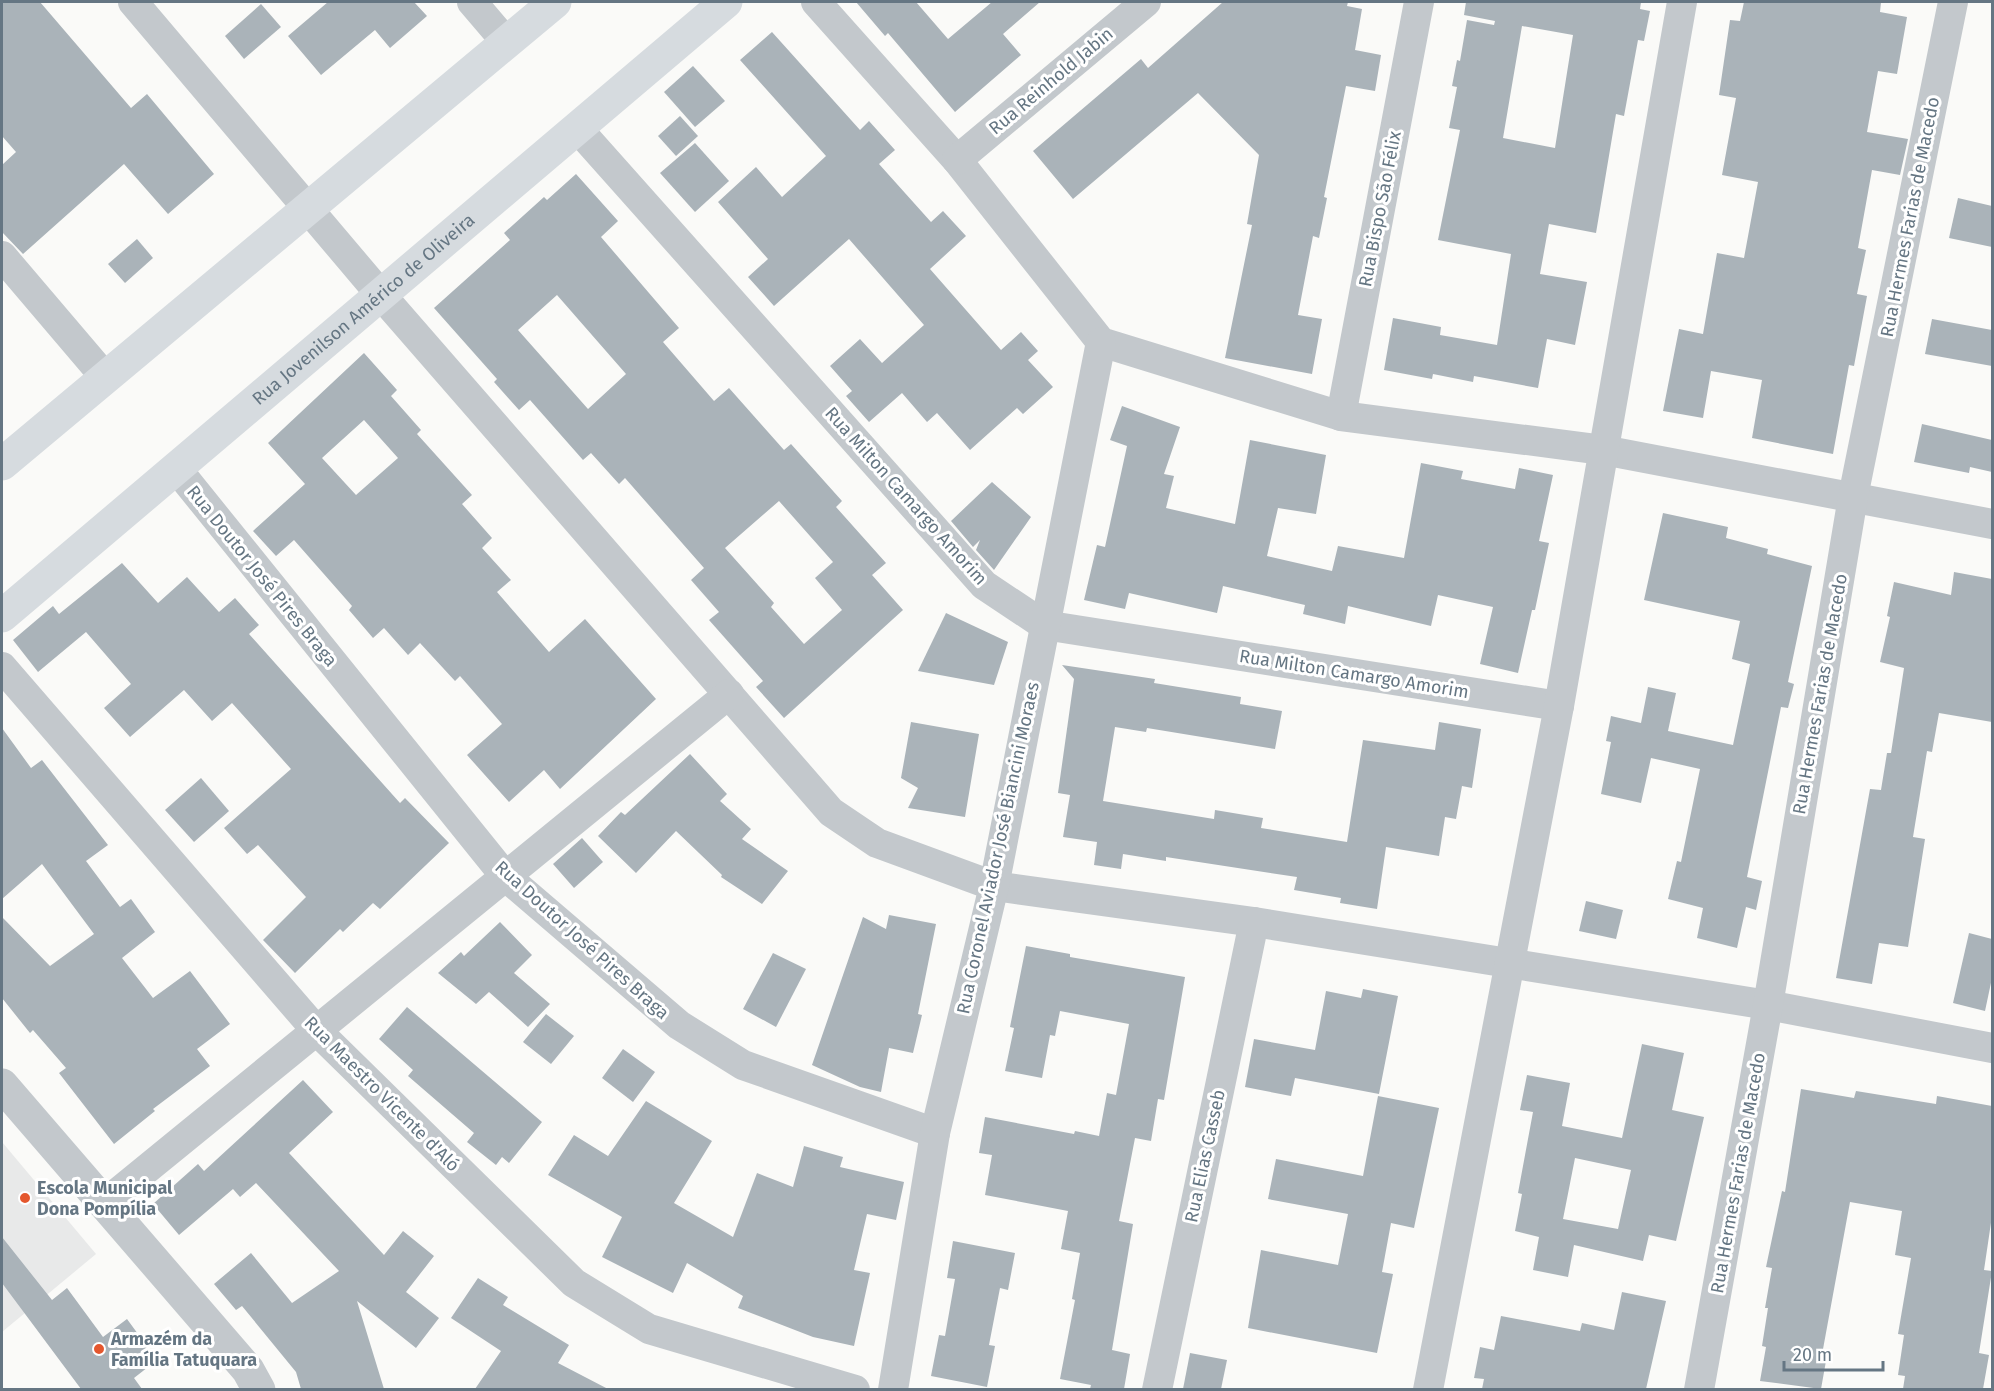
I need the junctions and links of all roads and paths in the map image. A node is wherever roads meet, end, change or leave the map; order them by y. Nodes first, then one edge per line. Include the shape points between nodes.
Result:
1 (133, 2) edge
2 (472, 2) edge
3 (555, 2) edge
4 (726, 2) edge
5 (816, 2) edge
6 (1146, 2) edge
7 (1419, 2) edge
8 (1682, 2) edge
9 (1953, 2) edge
10 (507, 43) junction
11 (577, 128) junction
12 (957, 160) junction
13 (307, 207) junction
14 (2, 256) edge
15 (381, 294) junction
16 (1101, 342) junction
17 (105, 377) junction
18 (1341, 416) junction
19 (1603, 450) junction
20 (2, 464) edge
21 (176, 468) junction
22 (1853, 497) junction
23 (1992, 525) edge
24 (2, 616) edge
25 (1044, 625) junction
26 (2, 667) edge
27 (729, 694) junction
28 (1558, 705) junction
29 (505, 876) junction
30 (994, 886) junction
31 (1254, 922) junction
32 (1507, 964) junction
33 (1768, 1005) junction
34 (316, 1030) junction
35 (1992, 1048) edge
36 (2, 1085) edge
37 (935, 1133) junction
38 (105, 1203) junction
39 (260, 1389) edge
40 (855, 1389) edge
41 (893, 1389) edge
42 (1157, 1389) edge
43 (1428, 1389) edge
44 (1699, 1389) edge

1 - 13 street
2 - 10 street
3 - 10 main road
4 - 11 main road, Rua Jovenilson Américo de Oliveira
5 - 12 street
6 - 12 street, Rua Reinhold Jabin
7 - 18 street, Rua Bispo São Félix
8 - 19 street
9 - 22 street, Rua Hermes Farias de Macedo
10 - 13 main road
11 - 15 main road, Rua Jovenilson Américo de Oliveira
11 - 25 street, Rua Milton Camargo Amorim via 984,585
12 - 16 street
13 - 15 street
13 - 17 main road
14 - 17 street
15 - 21 main road, Rua Jovenilson Américo de Oliveira
15 - 27 street
16 - 18 street
16 - 25 street, Rua Coronel Aviador José Biancini Moraes
17 - 20 main road
18 - 19 street
19 - 22 street
19 - 28 street
21 - 24 main road, Rua Jovenilson Américo de Oliveira
21 - 29 street, Rua Doutor José Pires Braga
22 - 23 street
22 - 33 street, Rua Hermes Farias de Macedo
25 - 28 street, Rua Milton Camargo Amorim
25 - 30 street, Rua Coronel Aviador José Biancini Moraes
26 - 34 street, Rua Maestro Vicente d'Aló
27 - 29 street
27 - 30 street via 831,812 877,843
28 - 32 street
29 - 34 street
29 - 37 street, Rua Doutor José Pires Braga via 679,1025 743,1065
30 - 31 street
30 - 37 street, Rua Coronel Aviador José Biancini Moraes
31 - 32 street
31 - 42 street, Rua Elias Casseb
32 - 33 street
32 - 43 street
33 - 35 street
33 - 44 street, Rua Hermes Farias de Macedo
34 - 38 street
34 - 40 street, Rua Maestro Vicente d'Aló via 574,1283 650,1329
36 - 38 street
37 - 41 street, Rua Coronel Aviador José Biancini Moraes
38 - 39 street

